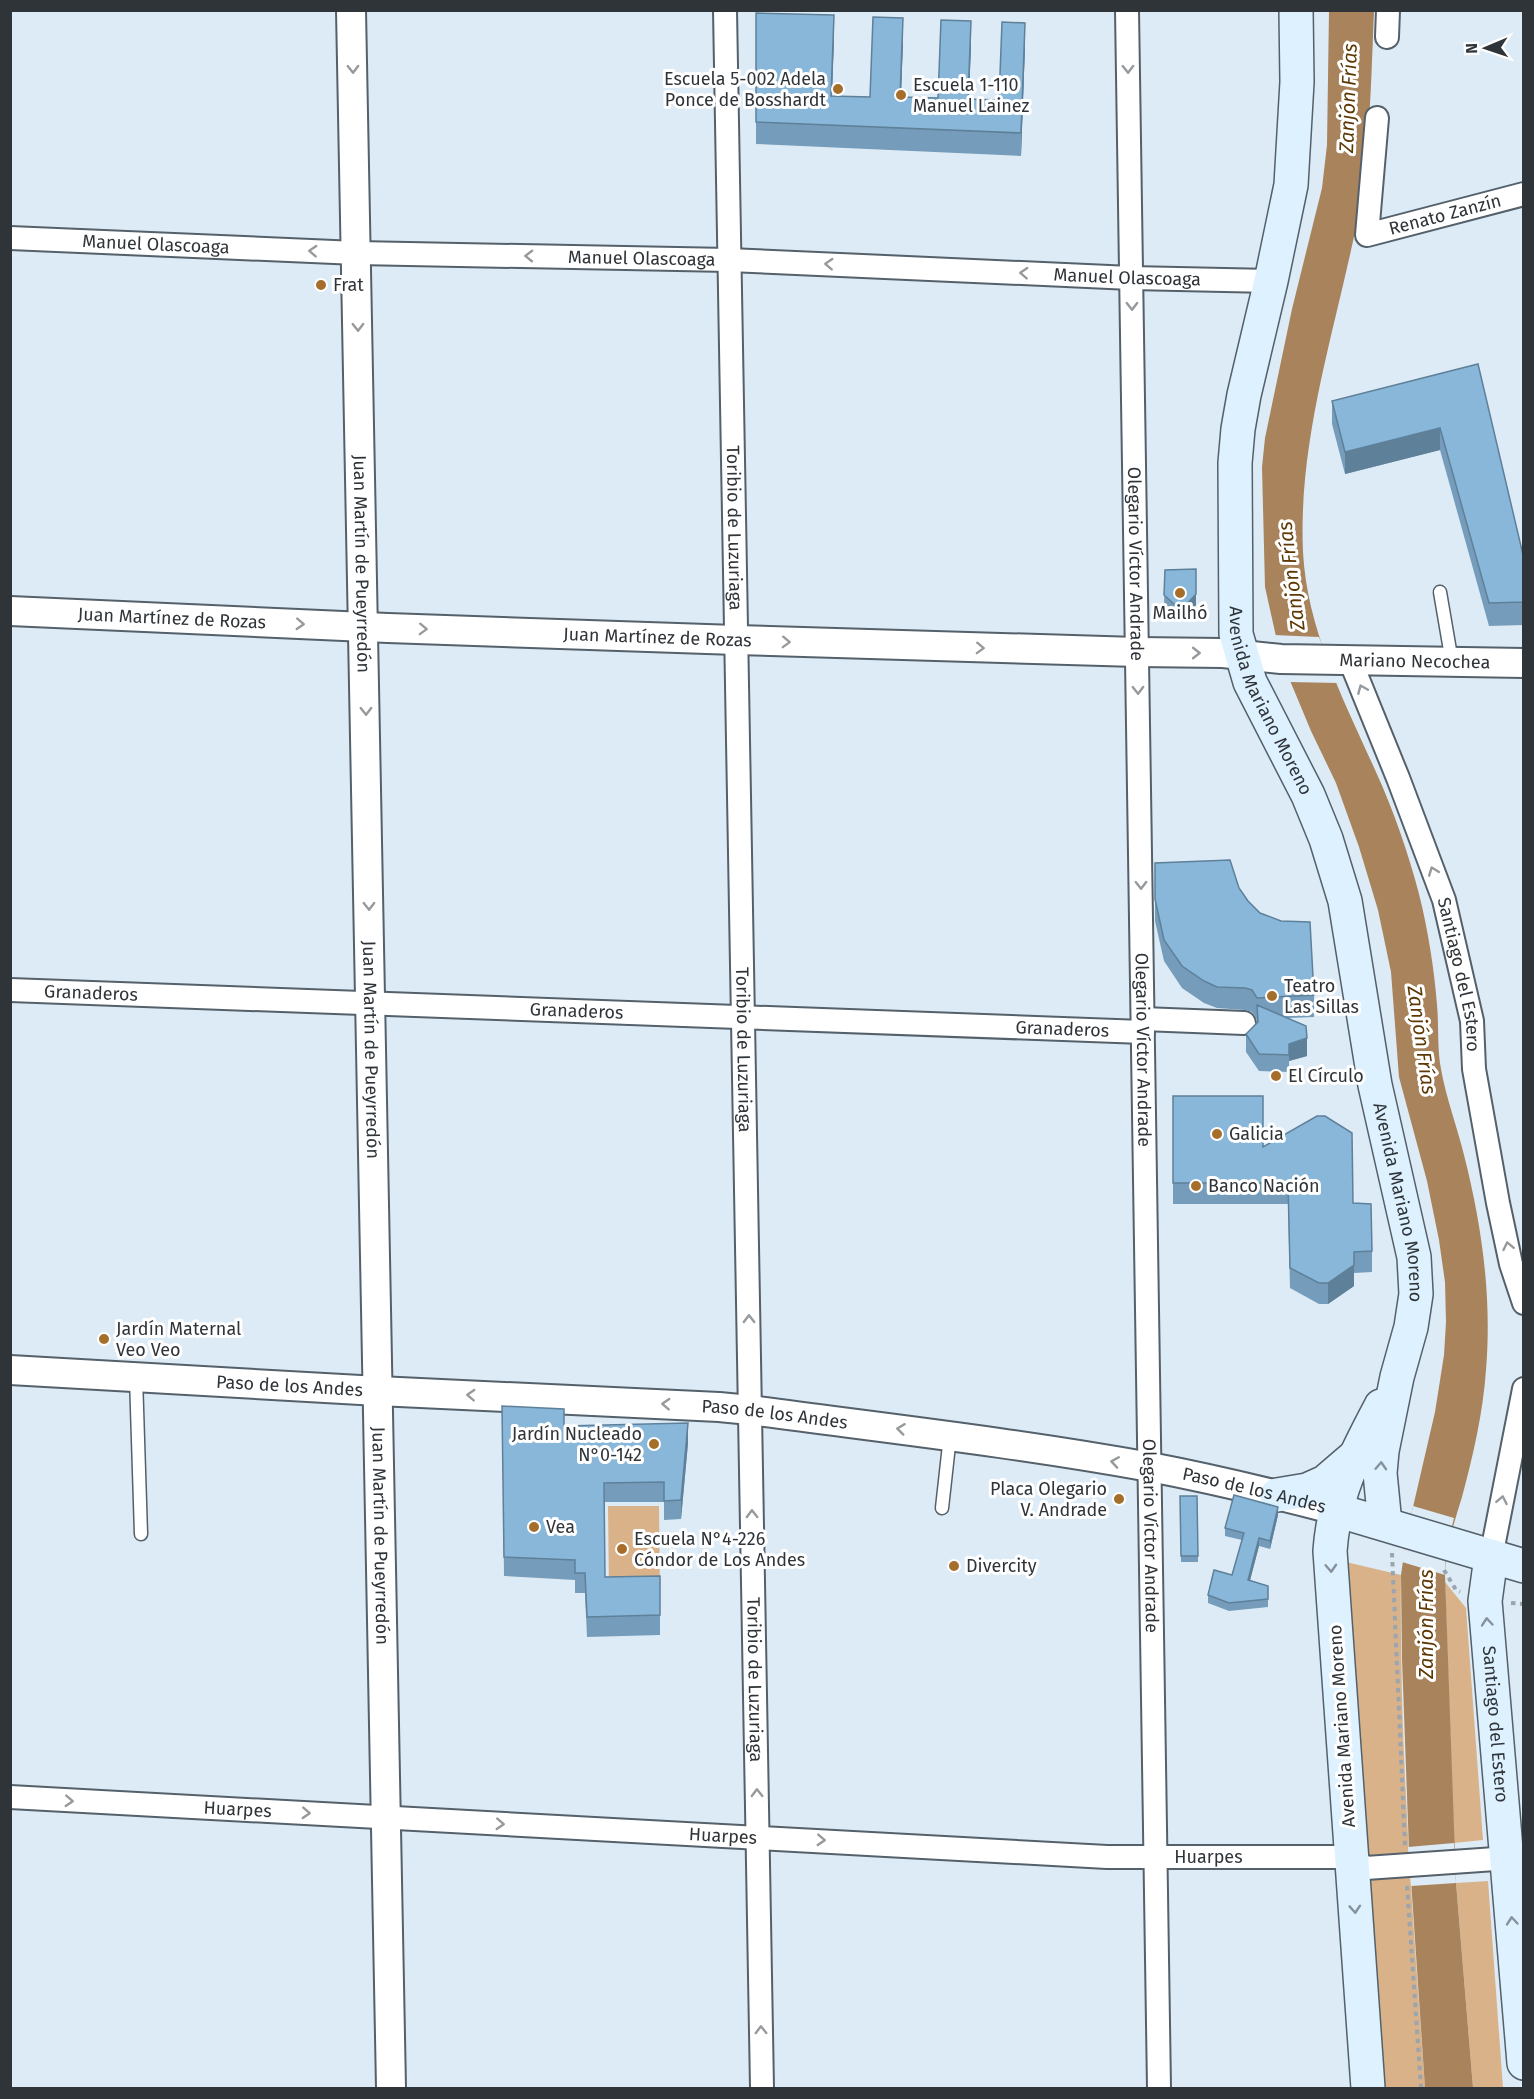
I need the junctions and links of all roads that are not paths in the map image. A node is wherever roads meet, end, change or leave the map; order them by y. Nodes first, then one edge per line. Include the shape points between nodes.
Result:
1 (351, 10) edge
2 (724, 10) edge
3 (1127, 10) edge
4 (1296, 10) edge
5 (1388, 10) edge
6 (1387, 37) dead end
7 (1377, 118) dead end
8 (1524, 194) edge
9 (10, 238) edge
10 (357, 253) junction
11 (729, 260) junction
12 (1131, 278) junction
13 (1271, 281) junction
14 (1440, 592) dead end
15 (10, 611) edge
16 (364, 627) junction
17 (736, 640) junction
18 (1137, 652) junction
19 (1241, 654) junction
20 (1316, 660) junction
21 (1452, 662) junction
22 (1524, 663) edge
23 (10, 990) edge
24 (370, 1002) junction
25 (744, 1017) junction
26 (1245, 1023) dead end
27 (1143, 1026) junction
28 (1524, 1303) edge
29 (10, 1370) edge
30 (136, 1377) junction
31 (1396, 1377) junction
32 (1524, 1389) edge
33 (378, 1391) junction
34 (750, 1410) junction
35 (1521, 1418) edge
36 (950, 1436) junction
37 (1353, 1458) junction
38 (1149, 1467) junction
39 (1277, 1495) junction
40 (942, 1508) dead end
41 (1336, 1510) junction
42 (141, 1534) dead end
43 (1395, 1536) junction
44 (1491, 1557) junction
45 (1524, 1566) edge
46 (10, 1797) edge
47 (386, 1818) junction
48 (758, 1837) junction
49 (1351, 1857) junction
50 (1515, 1857) edge
51 (1155, 1858) junction
52 (1524, 2062) edge
53 (391, 2088) edge
54 (762, 2088) edge
55 (1159, 2088) edge
56 (1368, 2088) edge

1 -> 10 street, Juan Martín de Pueyrredón
2 - 11 street, Toribio de Luzuriaga
3 -> 12 street, Olegario Víctor Andrade
4 - 13 main road, Avenida Mariano Moreno via 1297,82 1291,185
5 - 6 street
7 - 8 street, Renato Zanzín via 1367,234
10 -> 9 street, Manuel Olascoaga
11 -> 10 street, Manuel Olascoaga
10 -> 16 street, Juan Martín de Pueyrredón
12 -> 11 street, Manuel Olascoaga
11 - 17 street, Toribio de Luzuriaga
12 - 13 street, Manuel Olascoaga
12 -> 18 street, Olegario Víctor Andrade
13 - 19 main road, Avenida Mariano Moreno via 1244,394 1236,452 1236,627
14 - 21 lane
15 -> 16 street, Juan Martínez de Rozas
16 -> 17 street, Juan Martínez de Rozas
16 -> 24 street, Juan Martín de Pueyrredón
17 -> 18 street, Juan Martínez de Rozas
17 - 25 street, Toribio de Luzuriaga
18 -> 19 street, Juan Martínez de Rozas
18 -> 27 street, Olegario Víctor Andrade
19 - 20 street, Juan Martínez de Rozas
19 - 31 main road, Avenida Mariano Moreno via 1250,682 1326,838 1345,901 1375,1085 1414,1257 1414,1308
20 - 21 street, Mariano Necochea
28 -> 20 street, Santiago del Estero via 1511,1264 1496,1191 1474,1069 1472,1021 1444,900 1398,778
21 - 22 street, Mariano Necochea
23 - 24 street, Granaderos
24 - 25 street, Granaderos
24 - 33 street, Juan Martín de Pueyrredón
25 - 27 street, Granaderos
34 -> 25 street, Toribio de Luzuriaga
26 - 27 street, Granaderos
27 - 38 street, Olegario Víctor Andrade
29 - 30 street, Paso de los Andes
30 - 33 street, Paso de los Andes
30 - 42 lane
31 - 37 main road, Avenida Mariano Moreno
43 -> 31 main road, Avenida Mariano Moreno via 1380,1473
32 - 35 street, Santiago del Estero
34 -> 33 street, Paso de los Andes
33 - 47 street, Juan Martín de Pueyrredón
36 -> 34 street, Paso de los Andes
48 -> 34 street, Toribio de Luzuriaga
44 -> 35 street, Santiago del Estero
38 -> 36 street, Paso de los Andes
36 - 40 lane
37 - 39 main road via 1324,1482 1307,1490
37 - 41 main road, Avenida Mariano Moreno
38 - 39 street, Paso de los Andes
38 - 51 street, Olegario Víctor Andrade
39 - 41 street, Paso de los Andes
41 - 43 main road, Paso de los Andes
41 -> 49 main road, Avenida Mariano Moreno via 1331,1567
43 - 44 main road, Paso de los Andes via 1447,1544
44 - 45 main road, Paso de los Andes
50 -> 44 main road, Santiago del Estero via 1485,1600
46 -> 47 street, Huarpes
47 -> 48 street, Huarpes
47 - 53 street, Juan Martín de Pueyrredón
48 -> 51 street, Huarpes
54 -> 48 street, Toribio de Luzuriaga
49 - 50 street, Huarpes via 1366,1868
49 - 51 street, Huarpes
49 -> 56 main road, Avenida Mariano Moreno
52 -> 50 main road, Santiago del Estero
51 - 55 street, Olegario Víctor Andrade

